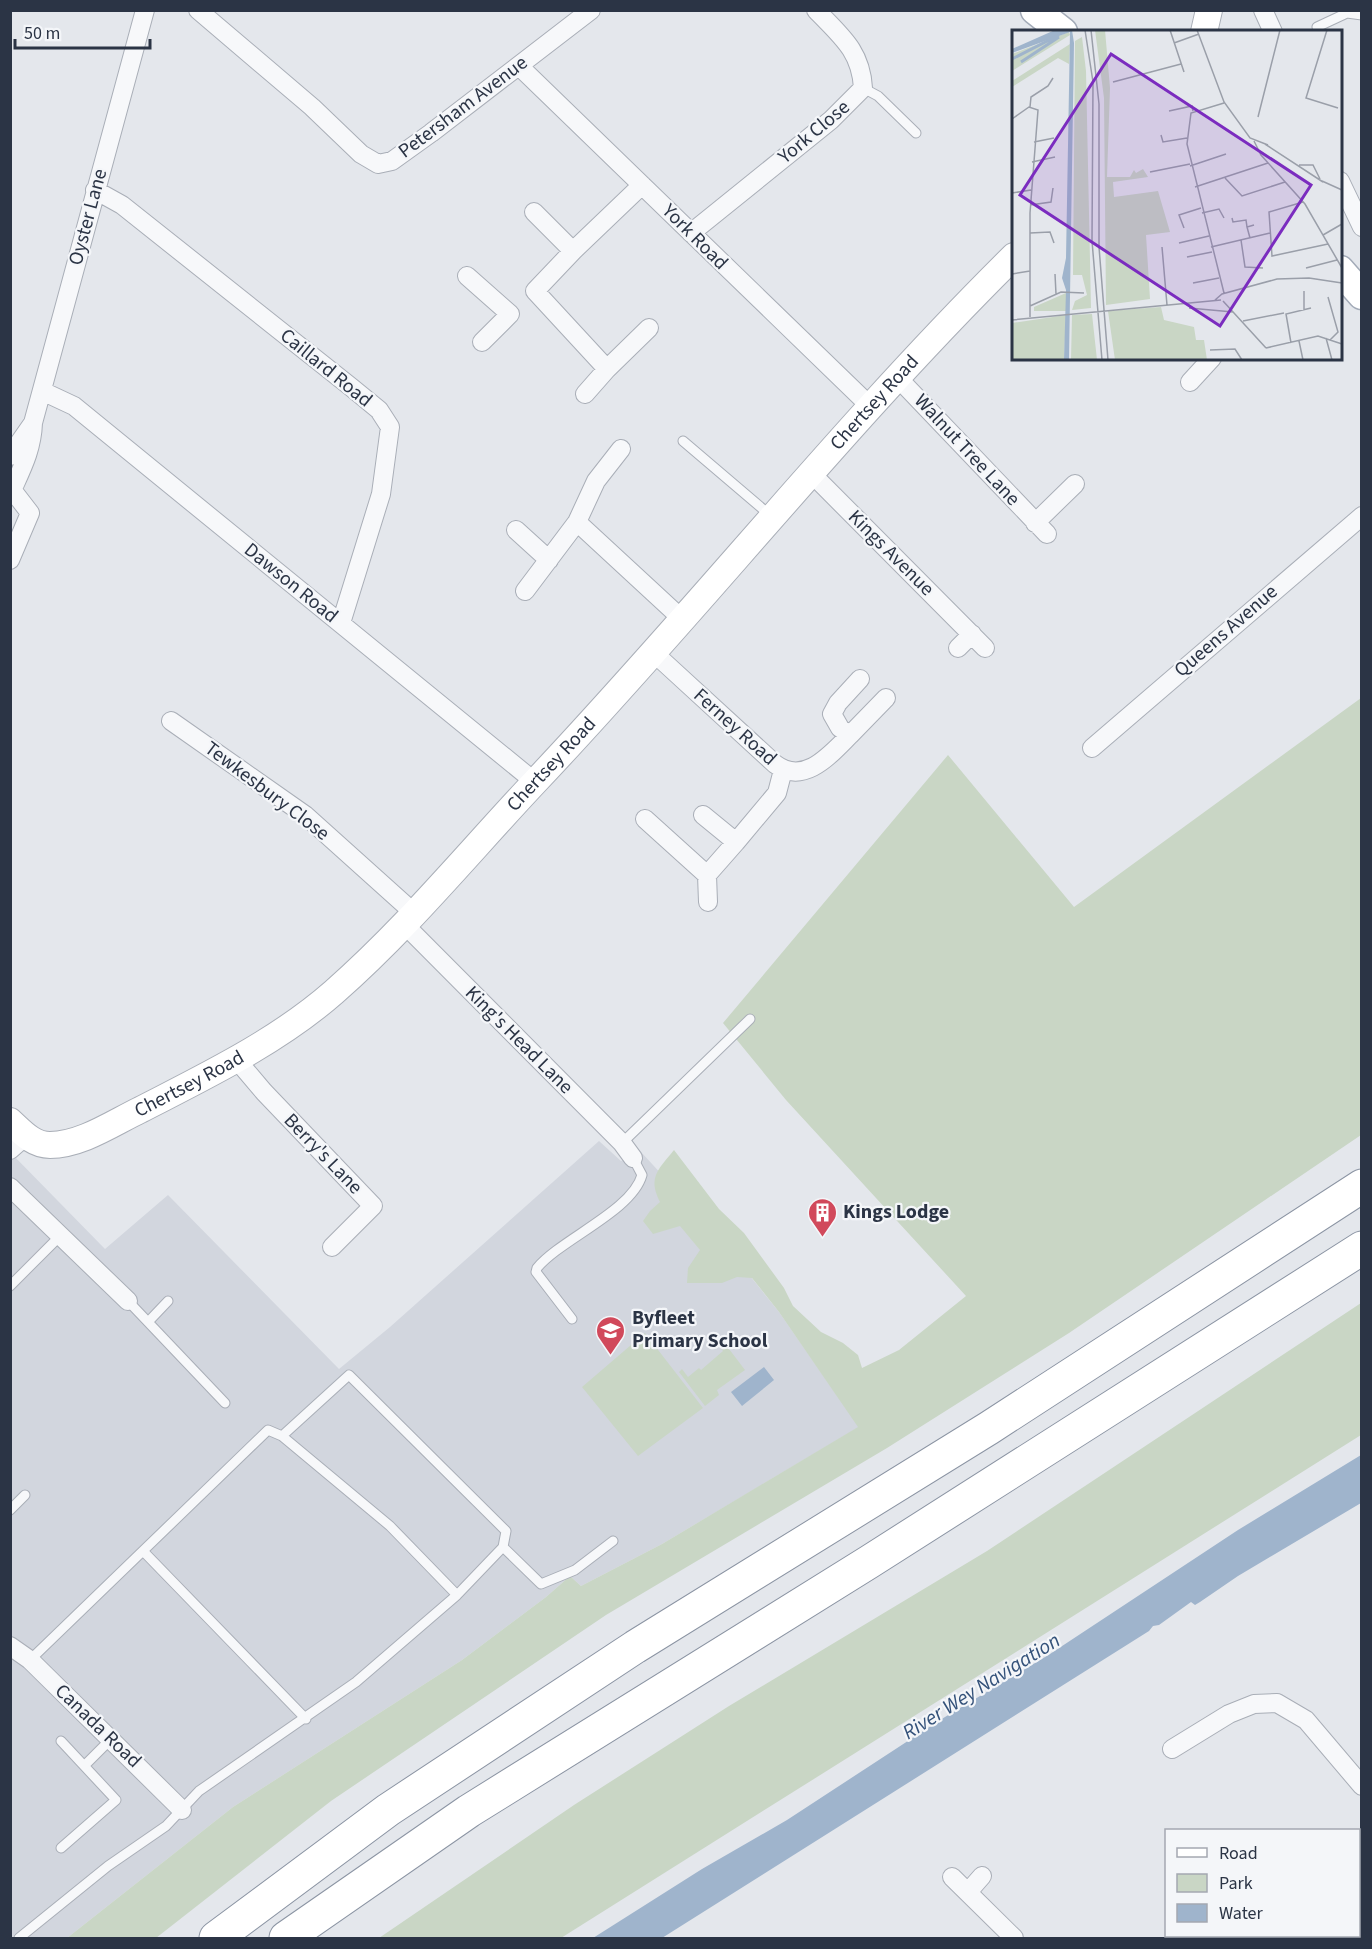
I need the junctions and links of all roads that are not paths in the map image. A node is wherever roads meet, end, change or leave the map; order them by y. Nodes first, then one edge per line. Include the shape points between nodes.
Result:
1 (145, 10) edge
2 (198, 10) edge
3 (591, 10) edge
4 (816, 10) edge
5 (1035, 10) edge
6 (1263, 10) edge
7 (1362, 15) edge
8 (1317, 27) dead end
9 (1061, 30) edge
10 (1272, 30) edge
11 (519, 66) junction
12 (863, 88) junction
13 (916, 133) dead end
14 (1342, 183) edge
15 (642, 185) junction
16 (95, 190) junction
17 (534, 212) dead end
18 (1362, 227) edge
19 (691, 233) junction
20 (573, 250) junction
21 (1012, 258) edge
22 (1342, 271) edge
23 (467, 276) dead end
24 (535, 291) junction
25 (1362, 295) edge
26 (510, 314) junction
27 (649, 328) dead end
28 (482, 342) dead end
29 (607, 369) junction
30 (898, 378) junction
31 (42, 391) junction
32 (585, 394) dead end
33 (871, 407) junction
34 (33, 423) junction
35 (683, 441) dead end
36 (621, 448) dead end
37 (10, 456) edge
38 (810, 472) junction
39 (1075, 484) dead end
40 (12, 490) edge
41 (1362, 516) edge
42 (772, 518) junction
43 (577, 522) junction
44 (516, 530) dead end
45 (10, 560) edge
46 (549, 560) junction
47 (525, 591) dead end
48 (682, 619) junction
49 (341, 623) junction
50 (972, 634) junction
51 (958, 648) dead end
52 (985, 648) dead end
53 (654, 653) junction
54 (860, 679) dead end
55 (886, 698) dead end
56 (171, 721) dead end
57 (850, 735) junction
58 (1092, 748) dead end
59 (783, 770) junction
60 (535, 782) junction
61 (703, 815) dead end
62 (645, 819) dead end
63 (736, 842) junction
64 (707, 874) junction
65 (708, 902) dead end
66 (409, 918) junction
67 (750, 1019) dead end
68 (236, 1059) junction
69 (16, 1136) edge
70 (622, 1143) junction
71 (633, 1158) joint
72 (1362, 1186) edge
73 (10, 1187) edge
74 (61, 1235) junction
75 (332, 1247) dead end
76 (1362, 1248) edge
77 (10, 1287) edge
78 (128, 1301) joint
79 (168, 1301) dead end
80 (572, 1318) dead end
81 (148, 1322) junction
82 (225, 1403) dead end
83 (282, 1436) junction
84 (25, 1495) dead end
85 (10, 1510) edge
86 (613, 1541) dead end
87 (503, 1547) junction
88 (143, 1551) junction
89 (457, 1595) junction
90 (11, 1648) edge
91 (30, 1660) junction
92 (306, 1719) junction
93 (112, 1738) junction
94 (61, 1742) dead end
95 (1172, 1749) dead end
96 (85, 1765) junction
97 (1362, 1786) edge
98 (182, 1810) junction
99 (61, 1848) dead end
100 (982, 1876) dead end
101 (952, 1877) dead end
102 (968, 1892) junction
103 (19, 1938) edge
104 (216, 1938) edge
105 (286, 1938) edge
106 (1014, 1938) edge

1 - 16 street, Oyster Lane
2 - 11 street, Petersham Avenue via 361,154 378,164 392,161
3 - 11 street, Petersham Avenue
4 - 12 street, York Close via 845,40 862,68
5 - 9 main road
6 - 10 street
7 - 8 lane via 1347,14
11 - 15 street, York Road
12 - 13 lane via 878,96
12 - 19 street, York Close via 831,120
14 - 18 street
15 - 19 street, York Road
15 - 20 street
16 - 31 street, Oyster Lane
16 - 49 street, Caillard Road via 122,205 342,380 379,410 390,427 381,494
17 - 20 street
19 - 33 street, York Road
20 - 24 street
21 - 30 street, Chertsey Road
22 - 25 main road
23 - 26 street
24 - 26 street
24 - 29 street
26 - 28 street
27 - 29 street
29 - 32 street
30 - 33 street, Chertsey Road
30 - 39 street, Walnut Tree Lane via 1041,528
31 - 34 street, Oyster Lane
31 - 49 street, Dawson Road via 74,406
33 - 38 street, Chertsey Road
34 - 37 street, Oyster Lane
34 - 40 street, Oyster Lane via 23,471
35 - 42 lane
36 - 43 street via 596,481
38 - 42 street, Chertsey Road
38 - 50 street, Kings Avenue
40 - 45 street, Oyster Lane via 30,513
41 - 58 street, Queens Avenue
42 - 48 street, Chertsey Road
43 - 46 street
43 - 48 street
44 - 46 street
46 - 47 street
48 - 53 street, Chertsey Road
49 - 60 street, Dawson Road
50 - 51 street
50 - 52 street, Kings Avenue
53 - 59 street, Ferney Road
53 - 60 street, Chertsey Road
54 - 57 street via 832,714 840,728
55 - 57 street, Ferney Road
56 - 66 street, Tewkesbury Close via 305,815
57 - 59 street, Ferney Road via 823,762 795,773
59 - 63 street via 777,793
60 - 66 street, Chertsey Road
61 - 63 street
62 - 64 street
63 - 64 street
64 - 65 street
66 - 68 street, Chertsey Road via 334,992
66 - 70 street, King's Head Lane
67 - 70 lane
68 - 69 street, Chertsey Road via 91,1134 51,1145
68 - 75 street, Berry's Lane via 373,1206
70 - 71 street, King's Head Lane
71 - 80 lane via 642,1175 639,1186 537,1268 536,1272
72 - 104 highway via 990,1428 625,1654 388,1810
73 - 74 street
74 - 77 lane
74 - 78 street
76 - 105 highway via 470,1811
78 - 81 lane
79 - 81 lane
81 - 82 lane
83 - 87 lane via 349,1375 507,1531
83 - 88 lane via 268,1430
83 - 89 lane via 390,1526
84 - 85 lane
86 - 87 lane via 574,1570 541,1584
87 - 89 lane
88 - 91 lane
88 - 92 lane
89 - 92 lane via 356,1682
90 - 91 street, Canada Road
91 - 93 street, Canada Road
92 - 98 lane via 199,1791
93 - 96 lane
93 - 98 street, Canada Road
94 - 96 lane
95 - 97 street via 1198,1742 1228,1714 1254,1704 1277,1703 1306,1720
96 - 99 lane via 116,1800
98 - 103 lane
100 - 102 street
101 - 102 street
102 - 106 street

